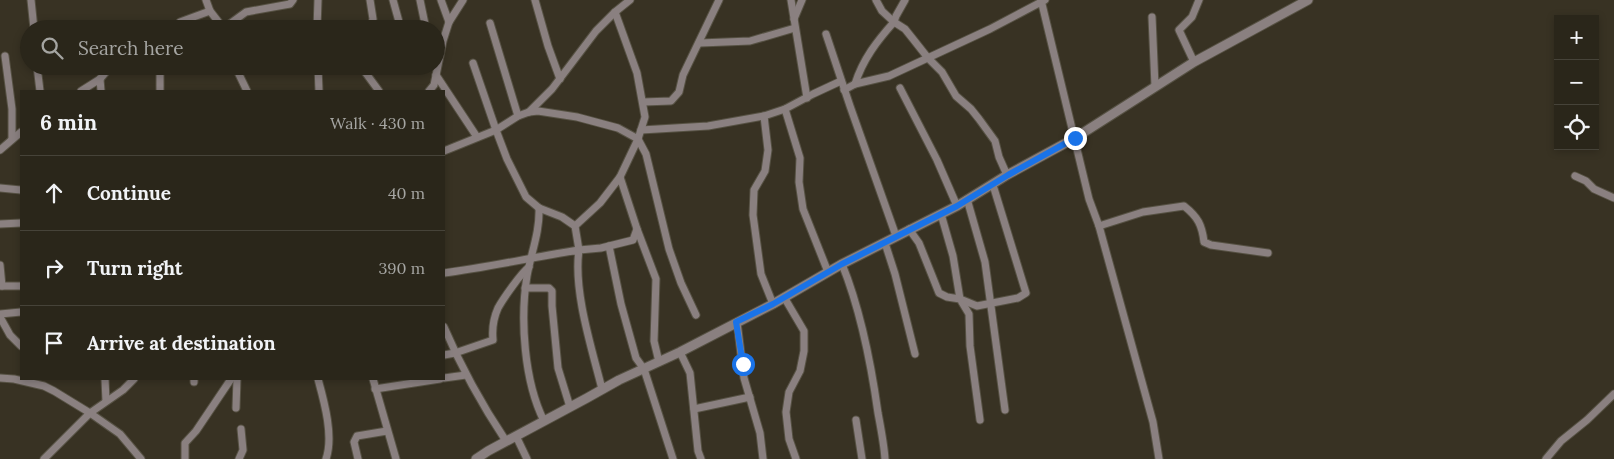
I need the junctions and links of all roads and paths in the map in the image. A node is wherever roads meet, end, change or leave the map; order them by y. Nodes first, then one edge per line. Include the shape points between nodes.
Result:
1 (31, 0) edge
2 (206, 0) edge
3 (293, 0) edge
4 (318, 0) edge
5 (370, 0) edge
6 (392, 0) edge
7 (420, 0) edge
8 (441, 0) edge
9 (463, 0) edge
10 (535, 0) edge
11 (630, 0) edge
12 (719, 0) edge
13 (791, 0) edge
14 (802, 0) edge
15 (876, 0) edge
16 (1199, 0) edge
17 (1308, 0) edge
18 (905, 1) edge
19 (1043, 1) edge
20 (1297, 3) edge
21 (210, 11) junction
22 (615, 12) junction
23 (1152, 17) dead end
24 (794, 19) junction
25 (33, 20) edge
26 (185, 20) edge
27 (217, 20) edge
28 (235, 20) edge
29 (317, 20) edge
30 (373, 20) edge
31 (398, 20) edge
32 (423, 20) edge
33 (449, 22) junction
34 (894, 22) junction
35 (490, 23) dead end
36 (796, 28) junction
37 (826, 34) dead end
38 (445, 35) edge
39 (700, 43) junction
40 (5, 56) dead end
41 (928, 58) junction
42 (1194, 62) junction
43 (474, 63) dead end
44 (38, 75) edge
45 (103, 75) edge
46 (160, 75) edge
47 (240, 75) edge
48 (318, 75) edge
49 (367, 75) edge
50 (436, 75) joint
51 (100, 79) junction
52 (560, 79) junction
53 (841, 81) junction
54 (855, 84) junction
55 (1155, 86) junction
56 (900, 88) dead end
57 (40, 90) edge
58 (83, 90) edge
59 (101, 90) edge
60 (160, 90) edge
61 (247, 90) edge
62 (319, 90) edge
63 (378, 90) edge
64 (430, 90) edge
65 (844, 90) junction
66 (807, 98) junction
67 (643, 102) junction
68 (785, 109) junction
69 (529, 112) junction
70 (518, 116) junction
71 (764, 116) junction
72 (496, 130) junction
73 (640, 130) junction
74 (20, 133) edge
75 (477, 137) junction
76 (1075, 138) junction
77 (12, 139) junction
78 (638, 139) junction
79 (0, 150) edge
80 (445, 151) edge
81 (1008, 175) junction
82 (1575, 176) dead end
83 (620, 177) junction
84 (993, 185) junction
85 (0, 188) edge
86 (20, 190) edge
87 (1614, 198) edge
88 (967, 199) junction
89 (957, 206) junction
90 (539, 208) junction
91 (941, 214) junction
92 (20, 223) edge
93 (0, 224) edge
94 (575, 226) junction
95 (1099, 226) junction
96 (637, 229) junction
97 (909, 229) junction
98 (896, 236) junction
99 (885, 243) junction
100 (609, 246) junction
101 (579, 250) junction
102 (1268, 253) dead end
103 (532, 257) junction
104 (842, 264) junction
105 (0, 265) edge
106 (529, 267) junction
107 (828, 272) junction
108 (445, 273) edge
109 (1, 286) edge
110 (20, 286) edge
111 (525, 288) junction
112 (784, 297) junction
113 (960, 299) junction
114 (773, 304) junction
115 (990, 304) junction
116 (20, 312) edge
117 (696, 315) dead end
118 (0, 316) edge
119 (736, 322) junction
120 (445, 329) edge
121 (20, 345) edge
122 (680, 352) junction
123 (455, 353) junction
124 (915, 354) dead end
125 (445, 355) edge
126 (659, 362) junction
127 (644, 369) junction
128 (466, 375) junction
129 (0, 378) edge
130 (445, 378) edge
131 (41, 380) edge
132 (105, 380) edge
133 (133, 380) edge
134 (230, 380) edge
135 (237, 380) edge
136 (318, 380) edge
137 (373, 380) edge
138 (434, 380) edge
139 (44, 386) junction
140 (375, 389) junction
141 (602, 390) junction
142 (1614, 394) edge
143 (750, 397) junction
144 (106, 401) junction
145 (570, 407) junction
146 (236, 408) dead end
147 (694, 409) junction
148 (1005, 410) dead end
149 (90, 413) junction
150 (856, 420) dead end
151 (980, 420) dead end
152 (544, 421) junction
153 (241, 429) dead end
154 (387, 431) junction
155 (516, 436) junction
156 (506, 441) junction
157 (44, 459) edge
158 (142, 459) edge
159 (185, 459) edge
160 (238, 459) edge
161 (326, 459) edge
162 (358, 459) edge
163 (396, 459) edge
164 (476, 459) edge
165 (527, 459) edge
166 (673, 459) edge
167 (701, 459) edge
168 (763, 459) edge
169 (796, 459) edge
170 (862, 459) edge
171 (886, 459) edge
172 (1159, 459) edge
173 (1546, 459) edge

1 - 25 street
2 - 21 street
3 - 28 street via 290,4 246,12
4 - 29 street
5 - 30 street
6 - 31 street
7 - 32 street
8 - 33 street
9 - 33 street
10 - 52 street
11 - 22 street
12 - 39 street
13 - 24 street
14 - 24 street
15 - 34 street
16 - 42 street via 1192,17 1179,30
17 - 20 street
18 - 34 street
19 - 41 street
19 - 76 street
20 - 42 street
21 - 26 street
21 - 27 street
22 - 52 street via 596,31
22 - 67 street via 638,73
23 - 55 street
24 - 36 street
33 - 38 street
34 - 41 street via 905,29
34 - 54 street via 868,53
35 - 70 street
36 - 39 street via 750,41
36 - 66 street
37 - 53 street
39 - 67 street via 679,92 671,101
40 - 77 street via 12,109
41 - 54 street via 889,76
41 - 81 street via 995,141
42 - 55 street
43 - 72 street
44 - 57 street
45 - 51 street
46 - 60 street
47 - 61 street
48 - 62 street
49 - 63 street
50 - 64 street
50 - 75 street
51 - 58 street
51 - 59 street
52 - 69 street
53 - 65 street
53 - 66 street
54 - 65 street
55 - 76 street
56 - 89 street
65 - 98 street
66 - 68 street
67 - 73 street via 645,117
68 - 71 street
68 - 107 street via 800,158 803,209
69 - 70 street
69 - 78 street via 577,117 618,128
70 - 72 street
71 - 73 street via 708,126
71 - 114 street via 768,150 765,171 754,190 753,215 761,274
72 - 75 street
72 - 90 street via 526,196
73 - 78 street
74 - 77 street
75 - 80 street
76 - 81 street
76 - 95 street
77 - 79 street
78 - 83 street
78 - 117 street via 646,154 669,249
81 - 84 street
82 - 87 street
83 - 94 street via 600,203
83 - 96 street
84 - 88 street
84 - 115 street via 1026,293
85 - 86 street
88 - 89 street
88 - 115 street via 986,262
89 - 91 street
90 - 94 street
90 - 103 street
91 - 97 street
91 - 113 street via 953,256
92 - 93 street
94 - 101 street
95 - 102 street via 1143,212 1184,206 1196,215 1204,242
95 - 172 street via 1153,422
96 - 100 street via 633,240
96 - 126 street via 656,279 654,341
97 - 98 street
97 - 113 street via 919,243 939,293
98 - 99 street
99 - 104 street
99 - 124 street
100 - 101 street
100 - 127 street via 636,358
101 - 103 street
101 - 141 street via 577,264 583,313
103 - 106 street
103 - 108 street
104 - 107 street
104 - 171 street via 849,280 874,383
105 - 109 street
106 - 111 street
106 - 123 street via 522,272 498,309 493,340
107 - 112 street
109 - 110 street
111 - 145 street via 549,288 552,291 558,368
111 - 152 street via 523,319 527,359 537,408
112 - 114 street
112 - 169 street via 804,332 800,371 789,392 786,412 789,439
113 - 115 street via 977,306
113 - 151 street via 969,314
114 - 119 street
115 - 148 street
116 - 118 street
118 - 121 street via 10,335
119 - 122 street
119 - 143 street
120 - 123 street
122 - 126 street
122 - 147 street via 690,373
123 - 125 street
123 - 128 street
126 - 127 street
127 - 141 street
127 - 166 street
128 - 130 street
128 - 156 street
129 - 139 street
131 - 139 street
132 - 144 street
133 - 144 street
134 - 159 street via 185,444
135 - 146 street
136 - 161 street via 325,402
137 - 140 street
138 - 140 street
139 - 149 street
140 - 154 street
141 - 145 street
142 - 173 street via 1561,441
143 - 147 street
143 - 168 street via 760,432
144 - 149 street
145 - 152 street
147 - 167 street
149 - 157 street
149 - 158 street via 120,434
150 - 170 street
152 - 155 street
153 - 160 street via 243,450
154 - 162 street via 357,436 354,442
154 - 163 street
155 - 156 street
155 - 165 street
156 - 164 street

